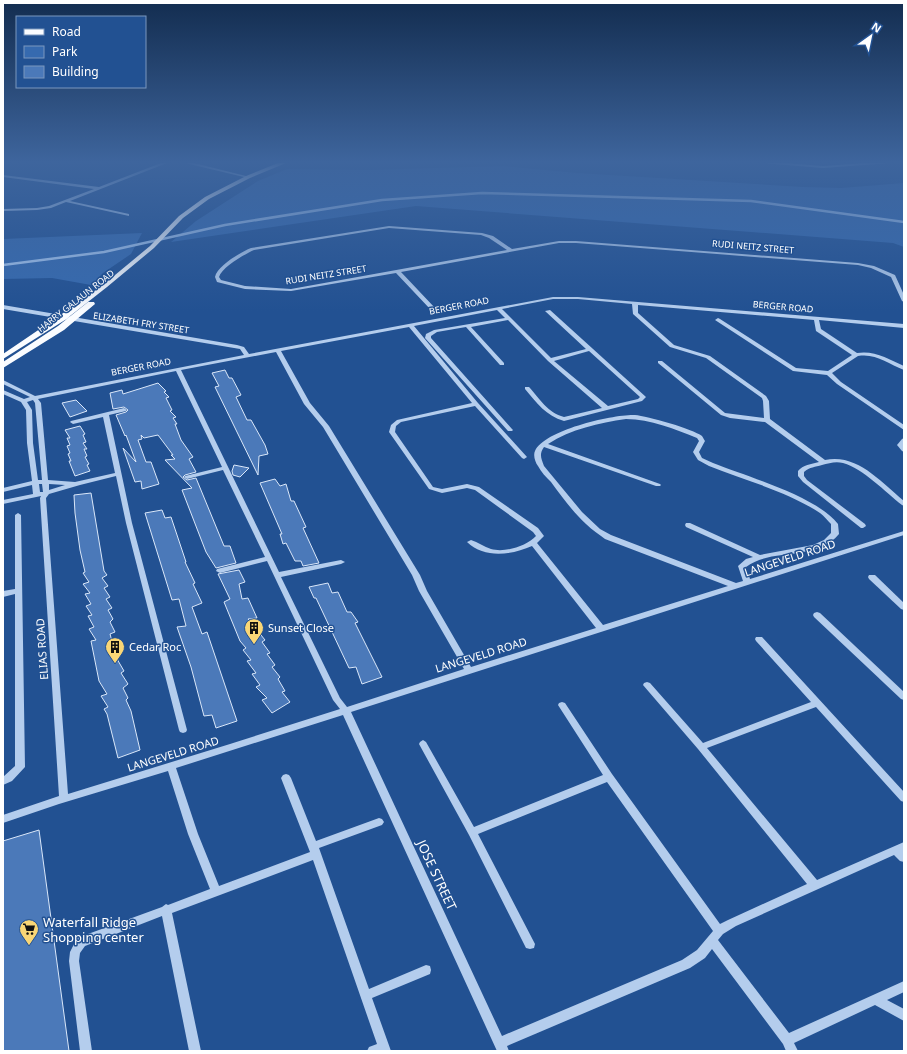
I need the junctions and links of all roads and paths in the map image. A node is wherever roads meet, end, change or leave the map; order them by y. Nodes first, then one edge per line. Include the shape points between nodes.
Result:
1 (116, 212) edge
2 (187, 212) edge
3 (128, 215) dead end
4 (511, 251) junction
5 (136, 260) junction
6 (397, 271) junction
7 (904, 300) edge
8 (635, 303) junction
9 (3, 307) edge
10 (498, 308) junction
11 (433, 309) dead end
12 (548, 311) dead end
13 (62, 318) junction
14 (816, 318) junction
15 (507, 319) junction
16 (72, 320) junction
17 (718, 320) dead end
18 (410, 325) junction
19 (467, 325) junction
20 (904, 326) edge
21 (592, 349) junction
22 (278, 351) junction
23 (856, 355) junction
24 (248, 356) junction
25 (3, 357) edge
26 (550, 360) junction
27 (660, 362) dead end
28 (502, 364) dead end
29 (3, 366) edge
30 (904, 368) edge
31 (178, 369) junction
32 (829, 373) junction
33 (3, 382) edge
34 (527, 388) dead end
35 (3, 392) edge
36 (34, 398) junction
37 (23, 401) junction
38 (476, 404) junction
39 (606, 408) junction
40 (124, 410) dead end
41 (106, 415) junction
42 (767, 420) junction
43 (73, 422) dead end
44 (904, 428) edge
45 (510, 430) dead end
46 (904, 440) edge
47 (544, 445) junction
48 (904, 450) edge
49 (524, 457) dead end
50 (822, 462) junction
51 (225, 468) junction
52 (118, 474) junction
53 (187, 478) dead end
54 (36, 482) junction
55 (45, 482) junction
56 (78, 483) junction
57 (658, 485) dead end
58 (3, 490) edge
59 (42, 495) junction
60 (3, 502) edge
61 (904, 504) edge
62 (18, 515) dead end
63 (688, 525) dead end
64 (863, 526) dead end
65 (904, 533) edge
66 (471, 542) dead end
67 (533, 543) junction
68 (759, 557) junction
69 (269, 558) junction
70 (341, 562) dead end
71 (220, 571) dead end
72 (277, 575) junction
73 (872, 577) dead end
74 (747, 583) junction
75 (736, 586) junction
76 (19, 590) junction
77 (3, 594) edge
78 (904, 608) edge
79 (817, 615) dead end
80 (601, 628) junction
81 (759, 639) dead end
82 (469, 670) junction
83 (647, 685) dead end
84 (904, 697) edge
85 (817, 703) junction
86 (562, 705) dead end
87 (346, 711) junction
88 (183, 730) dead end
89 (423, 744) dead end
90 (701, 747) junction
91 (172, 767) junction
92 (286, 778) dead end
93 (609, 778) junction
94 (3, 782) edge
95 (64, 798) junction
96 (904, 798) edge
97 (3, 819) edge
98 (380, 822) dead end
99 (472, 832) junction
100 (900, 848) edge
101 (315, 850) junction
102 (904, 858) edge
103 (815, 886) junction
104 (216, 890) junction
105 (166, 909) junction
106 (719, 931) junction
107 (712, 941) junction
108 (530, 944) dead end
109 (426, 970) dead end
110 (904, 986) edge
111 (365, 996) junction
112 (875, 999) junction
113 (904, 1015) edge
114 (790, 1046) edge
115 (501, 1047) edge
116 (380, 1050) edge
117 (86, 1051) edge
118 (195, 1051) edge

1 - 3 street
2 - 5 main road, HARRY GALAUN ROAD
4 - 6 street, RUDI NEITZ STREET
4 - 6 street, RUDI NEITZ STREET via 482,234 388,228 253,249 240,255 217,275 220,281 227,283 287,290
4 - 7 street, RUDI NEITZ STREET via 565,242 590,242 858,264 893,276
5 - 13 main road, HARRY GALAUN ROAD
5 - 16 main road, HARRY GALAUN ROAD via 135,265 113,287
6 - 11 street
8 - 10 street, BERGER ROAD via 566,297
8 - 14 street, BERGER ROAD
8 - 42 street via 635,314 669,344 708,357 764,397
9 - 13 street, ELIZABETH FRY STREET
10 - 15 street
10 - 18 street, BERGER ROAD
12 - 21 street
13 - 16 street, ELIZABETH FRY STREET
13 - 25 main road, HARRY GALAUN ROAD
14 - 20 street, BERGER ROAD
14 - 23 street via 818,330
15 - 19 street
15 - 26 street
16 - 24 street, ELIZABETH FRY STREET via 237,346
16 - 29 main road, HARRY GALAUN ROAD
17 - 32 street via 788,367 804,372
18 - 22 street, BERGER ROAD
18 - 38 street
19 - 28 street
19 - 45 street via 436,330 428,335 428,338
21 - 26 street
21 - 39 street via 644,397
22 - 24 street, BERGER ROAD
22 - 82 street via 303,397 326,426 416,575
23 - 30 street via 882,356
23 - 32 street
24 - 31 street, BERGER ROAD
26 - 39 street
27 - 42 street via 723,414
31 - 36 street, BERGER ROAD
31 - 51 street, JOSE STREET
32 - 44 street via 839,383
33 - 36 street
34 - 39 street via 549,413 559,418
35 - 37 street
36 - 37 street, BERGER ROAD
36 - 55 street, ELIAS ROAD via 38,403 40,417
37 - 54 street, ELIAS ROAD via 27,405 30,417 30,443
38 - 49 street
38 - 67 street via 399,421 394,424 392,432 431,488 442,491 467,486 477,488 539,533 540,538
40 - 41 street
41 - 43 street
41 - 52 street
42 - 50 street
46 - 48 street via 900,445
47 - 57 street
47 - 68 street via 577,427 622,418 649,420 699,438 702,441 696,452 702,460 729,473 787,493 815,507 834,522 836,533 822,544
47 - 75 street via 538,453 541,466 598,532
50 - 61 street via 844,461 852,464
50 - 64 street via 804,468 801,476
51 - 53 street
51 - 69 street, JOSE STREET
52 - 56 street
52 - 88 street
54 - 55 street
54 - 58 street
54 - 59 street, ELIAS ROAD
55 - 56 street
55 - 59 street, ELIAS ROAD
56 - 59 street
59 - 60 street
59 - 95 street, ELIAS ROAD
62 - 76 street
63 - 68 street
65 - 74 street, LANGEVELD ROAD
66 - 67 street via 498,553
67 - 80 street
68 - 74 street via 749,560 742,566
69 - 71 street
69 - 72 street, JOSE STREET
70 - 72 street
72 - 87 street, JOSE STREET via 338,700
73 - 78 street
74 - 75 street, LANGEVELD ROAD
75 - 80 street, LANGEVELD ROAD
76 - 77 street
76 - 94 street via 20,767
79 - 84 street
80 - 82 street, LANGEVELD ROAD
81 - 85 street
82 - 87 street, LANGEVELD ROAD
83 - 90 street
85 - 90 street
85 - 96 street
86 - 93 street
87 - 91 street, LANGEVELD ROAD
87 - 115 street, JOSE STREET
89 - 99 street
90 - 103 street
91 - 95 street, LANGEVELD ROAD
91 - 104 street via 193,834
92 - 101 street
93 - 99 street
93 - 106 street
95 - 97 street, LANGEVELD ROAD
98 - 101 street
99 - 108 street
100 - 102 street
100 - 103 street
101 - 104 street
101 - 111 street
103 - 106 street
104 - 105 street
105 - 117 street via 81,942 76,948 74,961
105 - 118 street
106 - 107 street
107 - 114 street
107 - 115 street via 701,954 686,964
109 - 111 street
110 - 112 street
111 - 116 street
112 - 113 street
112 - 114 street

